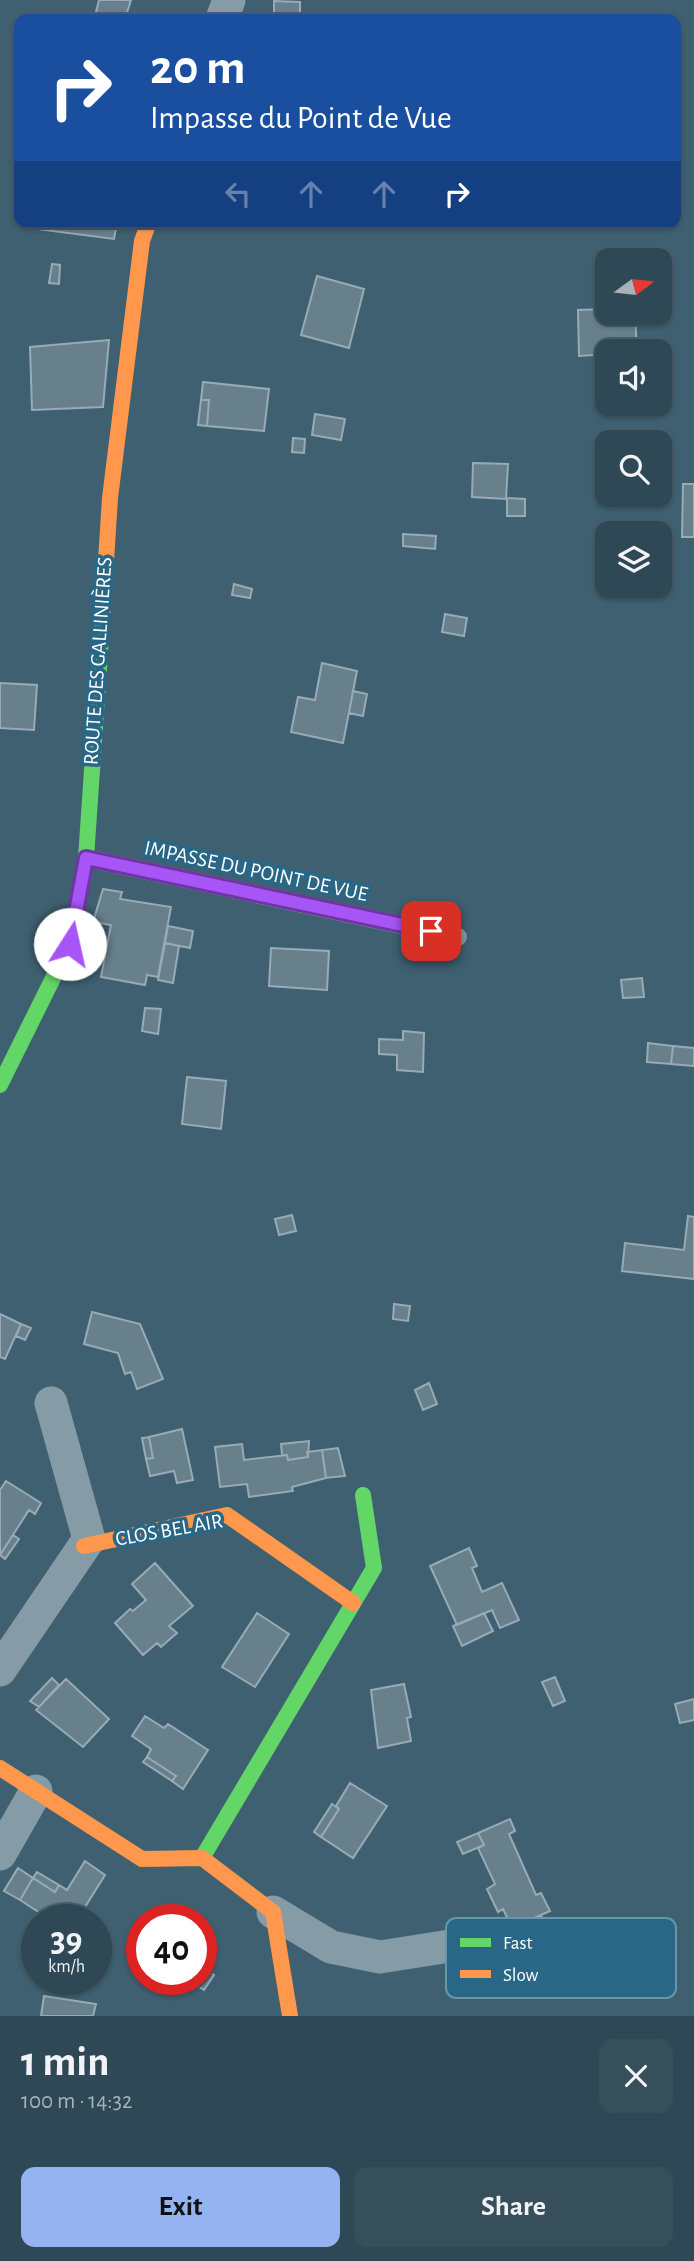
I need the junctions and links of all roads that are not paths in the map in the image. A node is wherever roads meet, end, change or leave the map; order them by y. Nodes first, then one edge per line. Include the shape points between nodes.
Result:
1 (147, 228) edge
2 (86, 858) junction
3 (458, 937) dead end
4 (0, 1085) edge
5 (51, 1403) dead end
6 (363, 1495) dead end
7 (84, 1546) junction
8 (353, 1603) junction
9 (0, 1670) edge
10 (0, 1768) edge
11 (36, 1791) junction
12 (0, 1854) edge
13 (202, 1858) junction
14 (273, 1912) junction
15 (446, 1947) edge
16 (290, 2016) edge

1 - 2 street, ROUTE DES GALLINIÈRES via 110,498
2 - 3 lane, IMPASSE DU POINT DE VUE
2 - 4 street, ROUTE DES GALLINIÈRES via 70,944
5 - 7 street, CLOS BEL AIR via 89,1539
6 - 8 street via 374,1568
7 - 8 street, CLOS BEL AIR via 227,1515
7 - 9 street
8 - 13 street
10 - 11 street
11 - 12 street
11 - 13 street via 142,1859
13 - 14 street
14 - 15 street via 331,1947 380,1957
14 - 16 street

